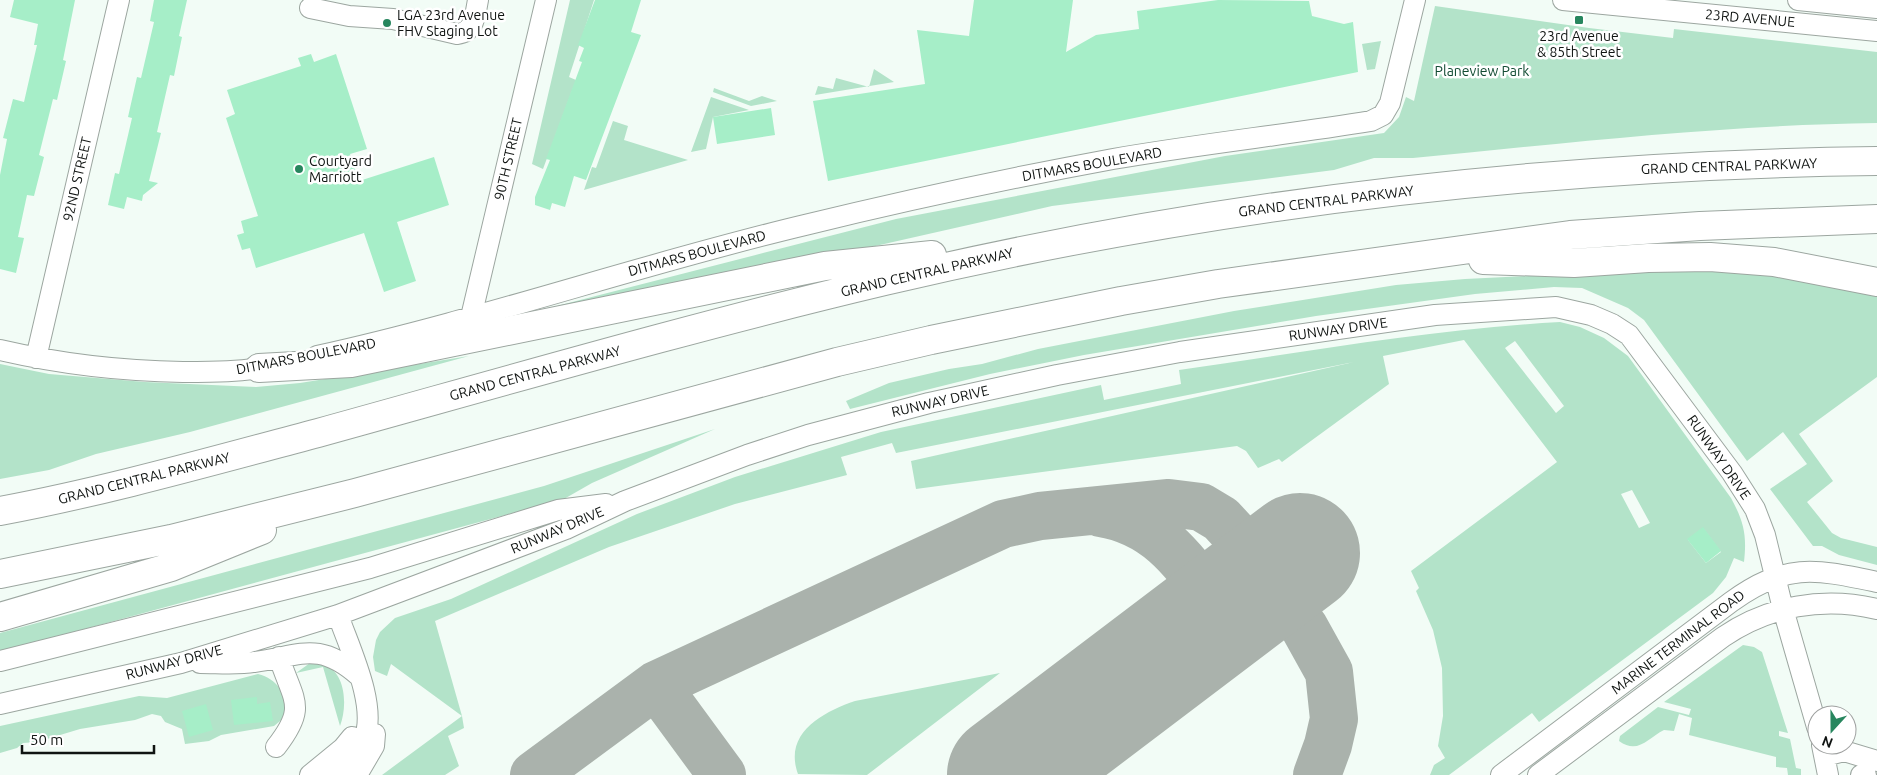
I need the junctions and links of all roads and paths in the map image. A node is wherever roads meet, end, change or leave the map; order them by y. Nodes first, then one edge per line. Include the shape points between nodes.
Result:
1 (118, 0) edge
2 (478, 0) edge
3 (546, 0) edge
4 (1415, 0) edge
5 (1563, 0) edge
6 (1798, 0) edge
7 (1629, 4) edge
8 (310, 8) dead end
9 (1877, 8) edge
10 (1877, 31) edge
11 (1877, 162) edge
12 (1877, 219) edge
13 (1073, 240) junction
14 (1409, 257) junction
15 (1877, 282) edge
16 (471, 317) junction
17 (0, 350) edge
18 (36, 358) junction
19 (259, 368) junction
20 (355, 493) junction
21 (625, 501) junction
22 (0, 511) edge
23 (0, 574) edge
24 (1775, 577) junction
25 (1877, 582) edge
26 (62, 598) junction
27 (1783, 609) junction
28 (1877, 610) edge
29 (0, 612) edge
30 (338, 615) junction
31 (0, 617) edge
32 (279, 657) junction
33 (0, 661) edge
34 (181, 663) junction
35 (359, 676) junction
36 (0, 704) edge
37 (367, 704) junction
38 (1811, 705) edge
39 (1586, 712) junction
40 (1599, 729) junction
41 (276, 748) dead end
42 (1830, 757) edge
43 (1877, 761) edge
44 (310, 775) edge
45 (335, 775) edge
46 (357, 775) edge
47 (1501, 775) edge
48 (1538, 775) edge
49 (1861, 775) edge
50 (1866, 775) edge

1 - 18 street, 92ND STREET
2 - 8 street via 472,27 457,34 393,19 349,16
3 - 16 street, 90TH STREET
4 - 16 street, DITMARS BOULEVARD via 1390,103 1383,115 1371,121 1113,159 816,222 708,249
5 - 7 street, 23RD AVENUE
6 - 9 street, 23RD AVENUE
7 - 10 street, 23RD AVENUE
11 - 13 highway, GRAND CENTRAL PARKWAY via 1718,165 1524,178 1284,205
12 - 14 highway via 1570,235
13 - 19 highway via 825,266 351,363
13 - 22 highway, GRAND CENTRAL PARKWAY via 821,296 164,474
14 - 15 highway via 1574,263 1710,257 1774,262
14 - 20 highway via 1141,297 931,340 766,381
16 - 19 street, DITMARS BOULEVARD
17 - 18 street, DITMARS BOULEVARD
18 - 19 street, DITMARS BOULEVARD via 94,367 162,372
20 - 23 highway via 171,539
20 - 26 highway via 191,560
21 - 24 street, RUNWAY DRIVE via 808,435 929,403 1048,377 1180,352 1371,324 1444,314 1556,307 1602,319 1637,343 1750,500 1761,522
21 - 30 street, RUNWAY DRIVE via 566,528
21 - 33 street via 558,510 370,568
24 - 25 street, MARINE TERMINAL ROAD via 1815,570
24 - 27 street, RUNWAY DRIVE
24 - 39 street, MARINE TERMINAL ROAD via 1742,594
26 - 29 highway
26 - 31 highway
27 - 28 street, MARINE TERMINAL ROAD via 1826,603
27 - 38 street, RUNWAY DRIVE
27 - 40 street, MARINE TERMINAL ROAD via 1734,629
30 - 34 street, RUNWAY DRIVE
30 - 35 street
32 - 34 street via 254,662
32 - 35 street via 310,652 324,654 348,666
32 - 41 street via 296,708 294,721
34 - 36 street, RUNWAY DRIVE
35 - 37 street
37 - 44 street via 353,736
37 - 45 street via 368,723 364,739
37 - 46 street via 376,729 374,746
39 - 40 street
39 - 47 street, MARINE TERMINAL ROAD
40 - 48 street, MARINE TERMINAL ROAD
42 - 43 street
49 - 50 street

